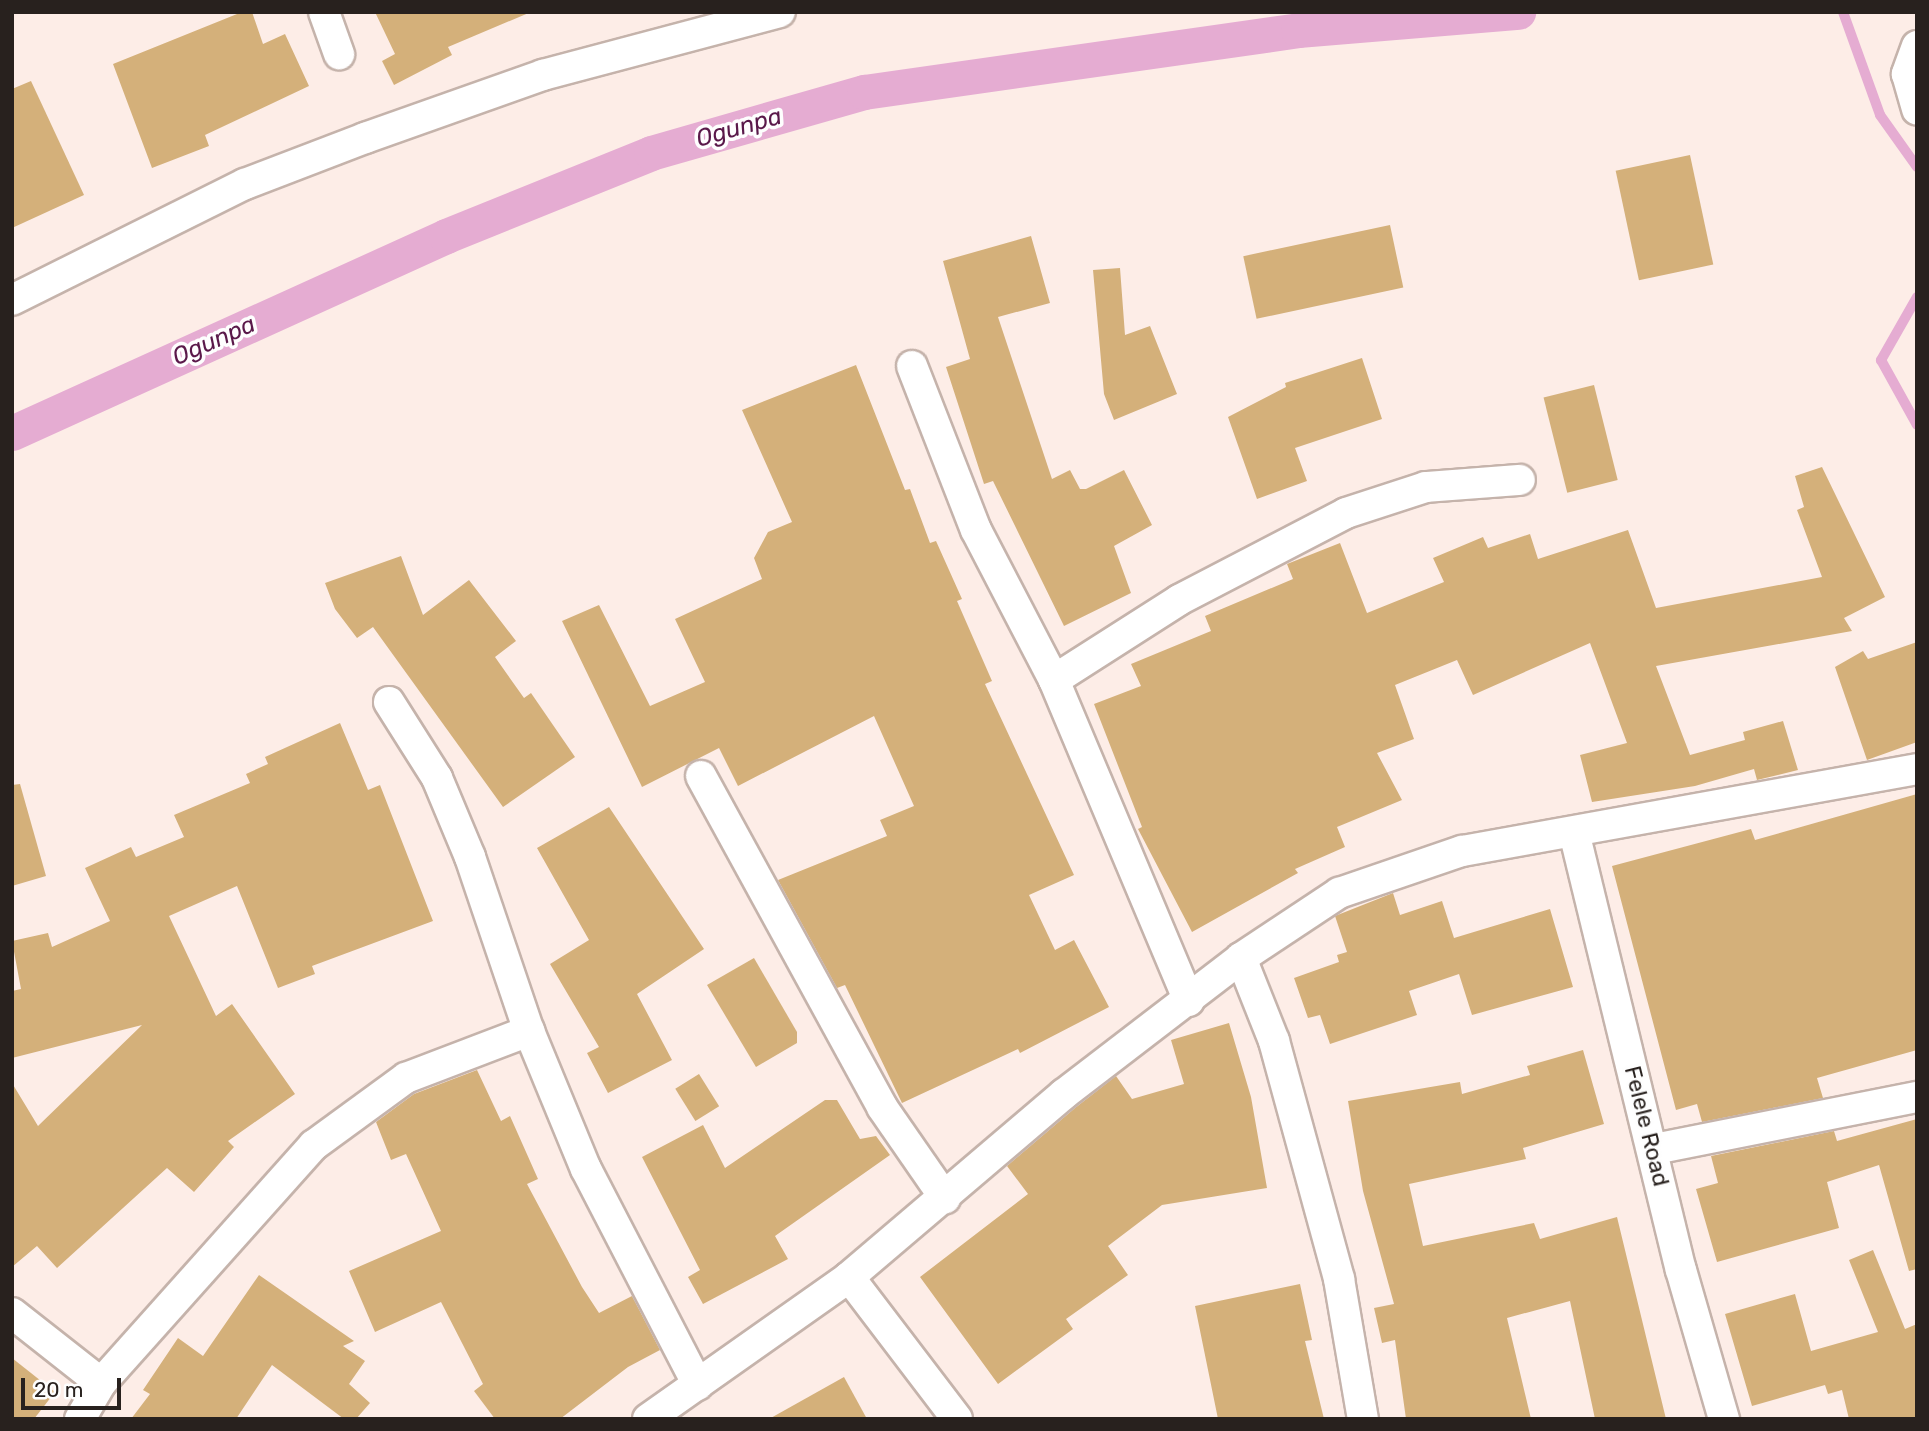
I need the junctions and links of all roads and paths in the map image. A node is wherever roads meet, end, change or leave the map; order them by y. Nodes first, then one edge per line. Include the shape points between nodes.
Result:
1 (324, 12) edge
2 (780, 12) edge
3 (1917, 46) edge
4 (339, 54) dead end
5 (1917, 110) edge
6 (12, 300) edge
7 (912, 366) dead end
8 (1520, 480) dead end
9 (1054, 680) junction
10 (389, 702) dead end
11 (1917, 769) edge
12 (701, 776) dead end
13 (1574, 832) junction
14 (1241, 958) junction
15 (1189, 1001) junction
16 (529, 1031) junction
17 (1917, 1097) edge
18 (1654, 1149) junction
19 (945, 1198) junction
20 (849, 1277) junction
21 (12, 1313) edge
22 (101, 1383) junction
23 (698, 1385) junction
24 (80, 1419) edge
25 (648, 1419) edge
26 (957, 1419) edge
27 (1363, 1419) edge
28 (1724, 1419) edge

1 - 4 street
2 - 6 street via 544,75 365,138 245,184
3 - 5 street via 1907,74
7 - 9 street via 976,530
8 - 9 street via 1426,487 1346,513 1179,600
9 - 15 street
10 - 16 street via 437,778
11 - 13 street
12 - 19 street via 883,1107
13 - 14 street via 1462,851 1339,893
13 - 18 street, Felele Road
14 - 15 street
14 - 27 street via 1274,1041 1339,1279
15 - 19 street via 1064,1094
16 - 22 street via 406,1078 314,1145
16 - 23 street via 586,1169
17 - 18 street
18 - 28 street, Felele Road via 1681,1270
19 - 20 street
20 - 23 street
20 - 26 street
21 - 22 street
22 - 24 street
23 - 25 street

